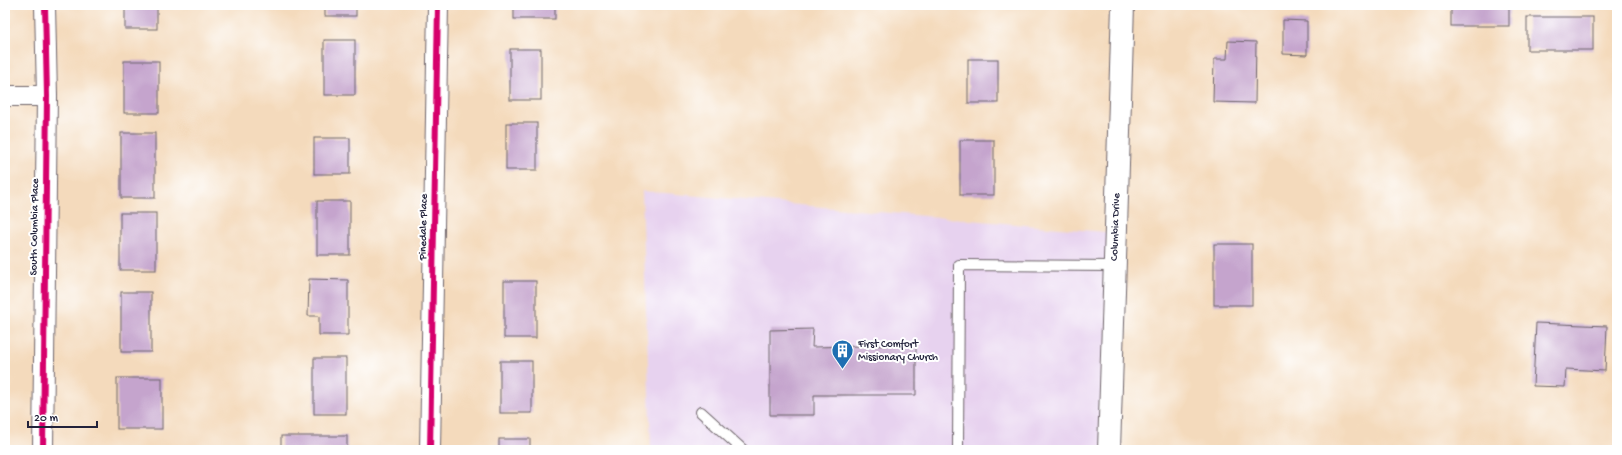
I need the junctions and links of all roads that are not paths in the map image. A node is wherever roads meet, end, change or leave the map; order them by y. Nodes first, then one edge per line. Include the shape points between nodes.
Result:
1 (45, 5) edge
2 (438, 5) edge
3 (1123, 5) edge
4 (5, 96) edge
5 (47, 96) junction
6 (1115, 266) junction
7 (701, 412) dead end
8 (43, 450) edge
9 (430, 450) edge
10 (743, 450) edge
11 (958, 450) edge
12 (1109, 450) edge

1 - 5 street, South Columbia Place
2 - 9 street, Pinedale Place
3 - 6 main road, Columbia Drive
4 - 5 street
5 - 8 street, South Columbia Place
6 - 11 lane via 959,265
6 - 12 main road, Columbia Drive
7 - 10 lane

